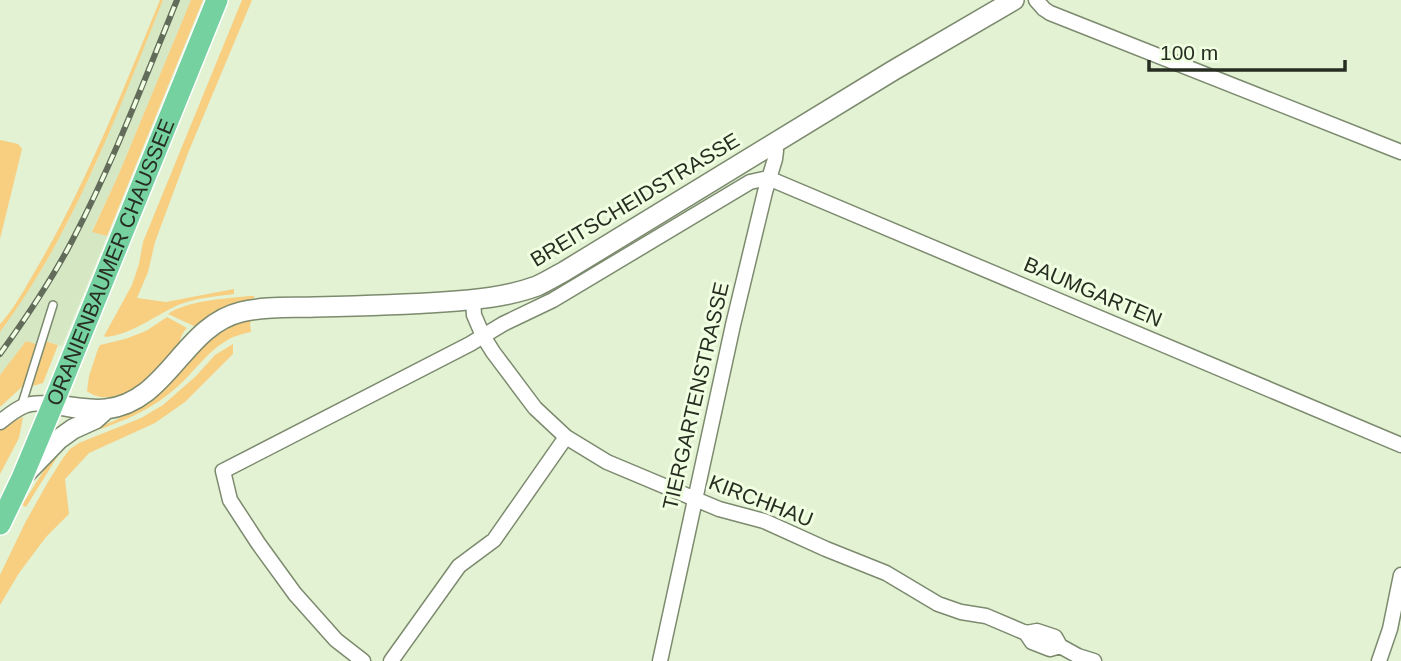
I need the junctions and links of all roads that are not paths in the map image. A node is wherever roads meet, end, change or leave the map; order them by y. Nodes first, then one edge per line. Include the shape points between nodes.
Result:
1 (217, 0) edge
2 (1014, 0) edge
3 (1036, 0) edge
4 (773, 143) junction
5 (1401, 152) edge
6 (768, 178) junction
7 (473, 300) junction
8 (53, 305) dead end
9 (483, 336) junction
10 (53, 404) junction
11 (21, 408) junction
12 (106, 409) junction
13 (0, 422) edge
14 (566, 437) junction
15 (1401, 445) edge
16 (22, 478) junction
17 (694, 498) junction
18 (0, 524) edge
19 (1401, 575) edge
20 (363, 661) edge
21 (391, 661) edge
22 (660, 661) edge
23 (1094, 661) edge
24 (1379, 661) edge

1 - 10 main road, ORANIENBAUMER CHAUSSEE
2 - 4 street, BREITSCHEIDSTRASSE
3 - 5 street via 1050,13
4 - 6 street, TIERGARTENSTRASSE via 775,159
4 - 7 street, BREITSCHEIDSTRASSE via 565,271 508,295
6 - 9 street, BREITSCHEIDSTRASSE via 750,182 553,300
6 - 15 street, BAUMGARTEN
6 - 17 street, TIERGARTENSTRASSE
7 - 9 street, KIRCHHAU
7 - 12 street, BREITSCHEIDSTRASSE via 242,312 206,329 144,394
8 - 11 lane
9 - 14 street, KIRCHHAU via 535,408
9 - 20 street, BREITSCHEIDSTRASSE via 223,471 230,500 295,594
10 - 11 street via 33,402
10 - 12 street, BREITSCHEIDSTRASSE
10 - 16 main road, ORANIENBAUMER CHAUSSEE
11 - 13 street
12 - 16 street, BREITSCHEIDSTRASSE via 59,439
14 - 17 street, KIRCHHAU via 607,462
14 - 21 street via 494,540 459,566
16 - 18 main road, ORANIENBAUMER CHAUSSEE
17 - 22 street, TIERGARTENSTRASSE
17 - 23 street, KIRCHHAU via 764,521 886,573 938,604 986,616 1026,633 1055,637 1060,646
19 - 24 street

